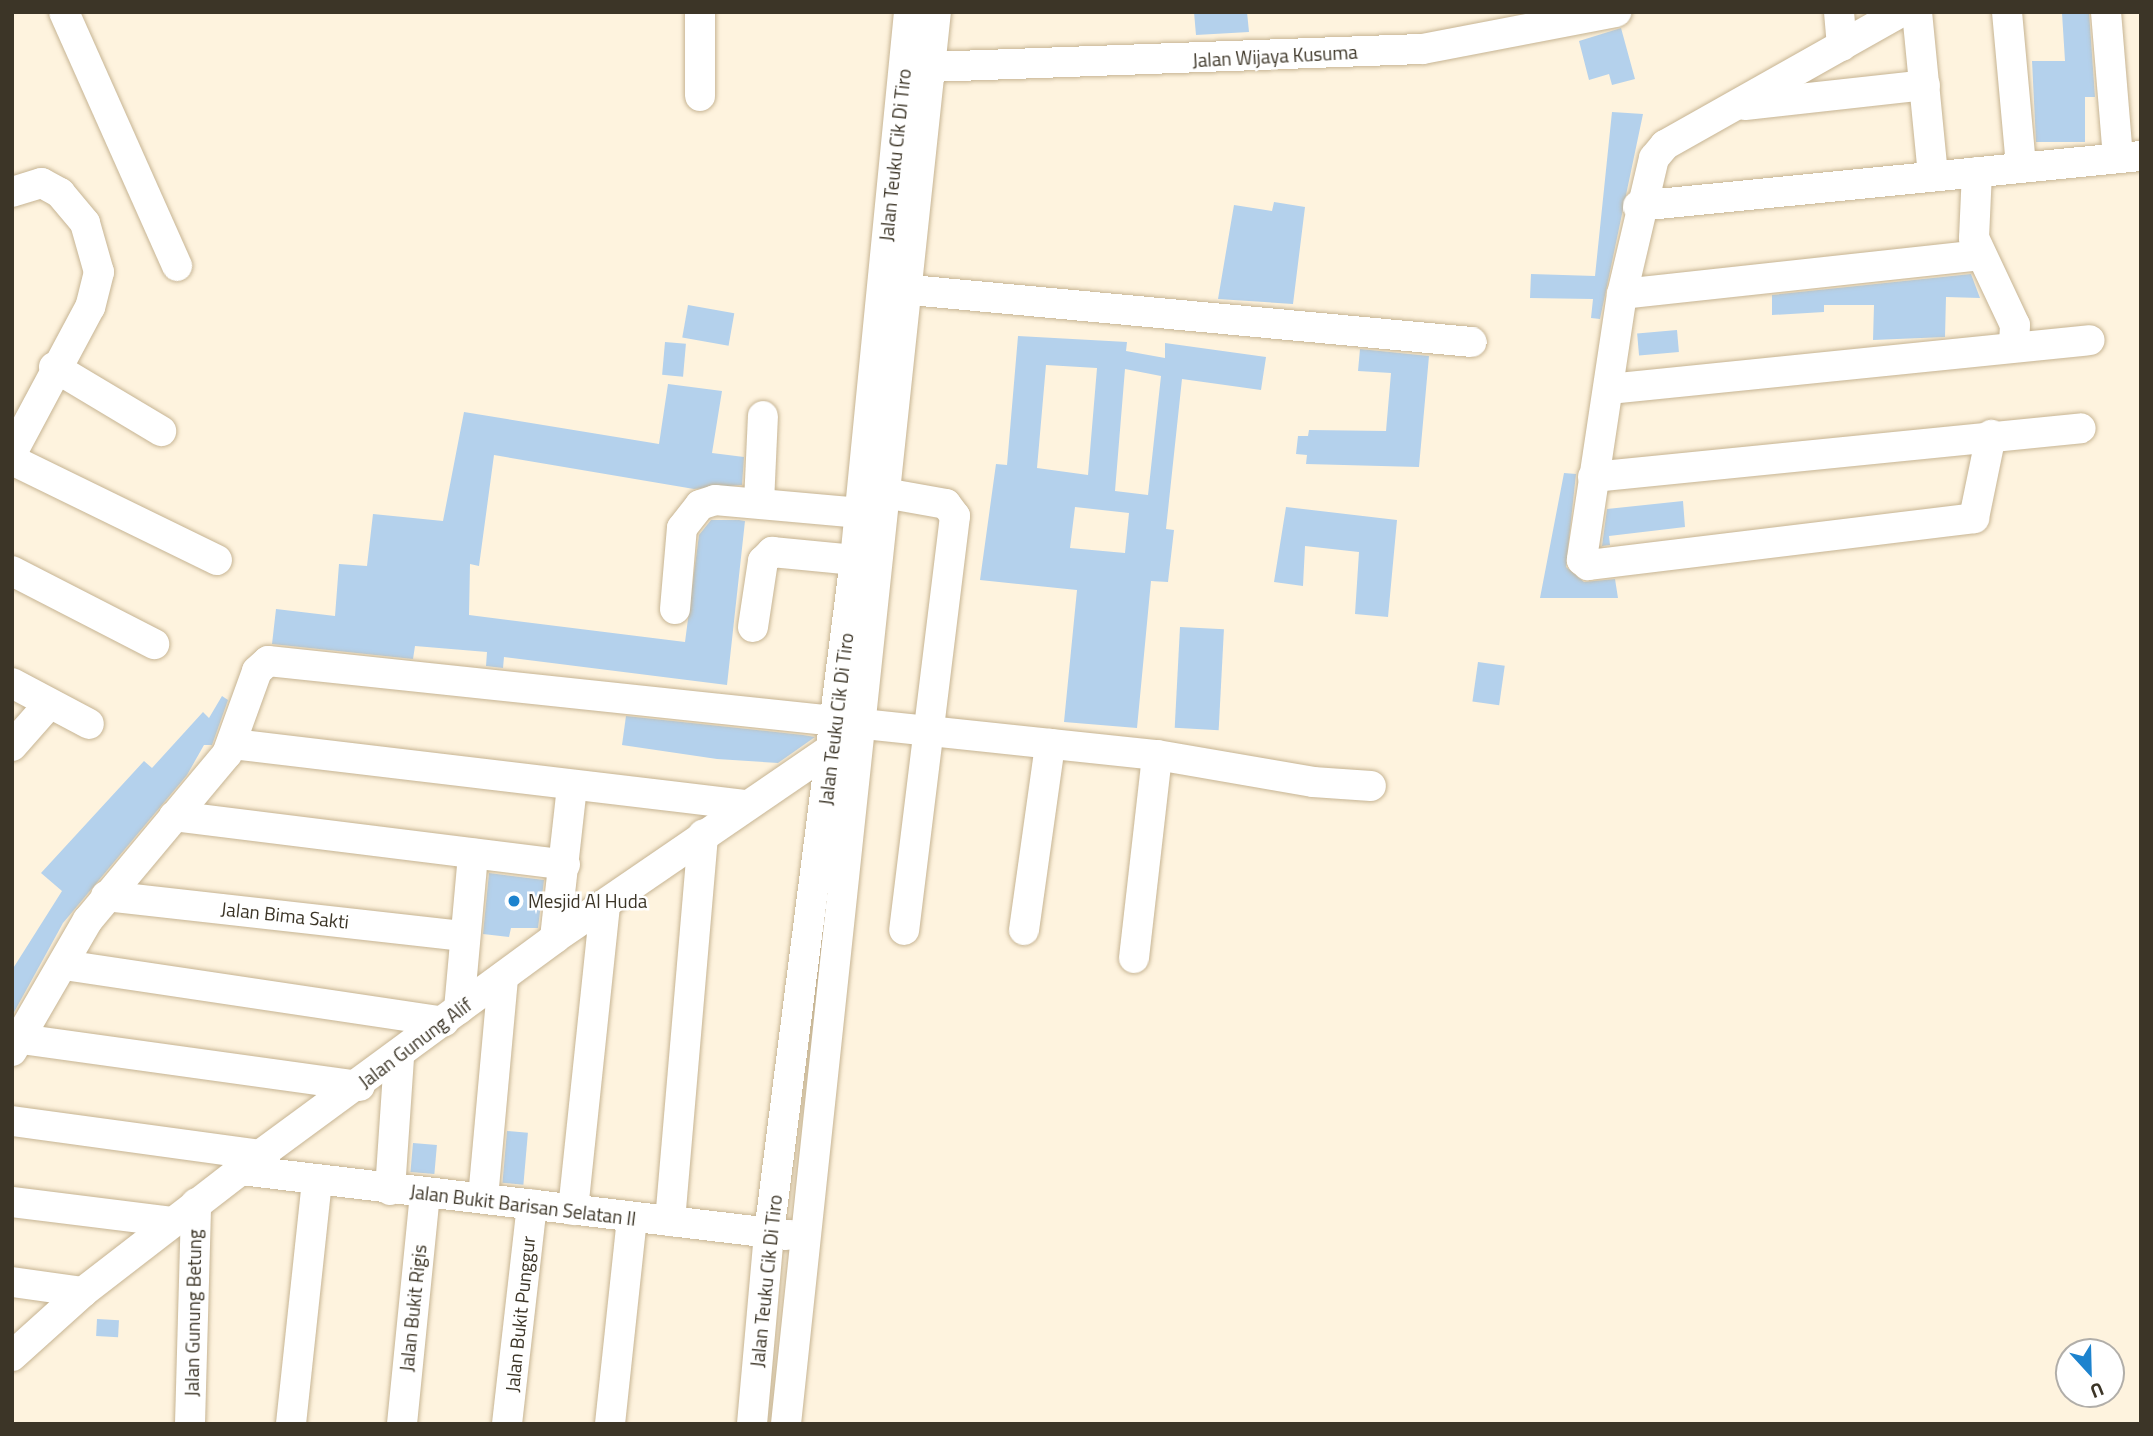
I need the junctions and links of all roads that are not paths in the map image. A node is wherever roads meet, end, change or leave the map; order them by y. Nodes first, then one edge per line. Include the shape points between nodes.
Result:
1 (64, 12) edge
2 (699, 12) edge
3 (909, 12) edge
4 (936, 12) edge
5 (1616, 12) edge
6 (1839, 12) edge
7 (1901, 12) edge
8 (1917, 12) edge
9 (2007, 12) edge
10 (2106, 12) edge
11 (1508, 24) edge
12 (1842, 46) junction
13 (930, 67) junction
14 (1926, 85) junction
15 (700, 96) dead end
16 (1731, 106) junction
17 (2129, 157) edge
18 (2021, 166) junction
19 (908, 171) junction
20 (1977, 172) junction
21 (1933, 175) junction
22 (12, 192) edge
23 (1638, 206) junction
24 (1980, 255) junction
25 (177, 266) dead end
26 (911, 290) junction
27 (1622, 294) junction
28 (2090, 340) dead end
29 (1472, 342) dead end
30 (2014, 347) junction
31 (54, 368) junction
32 (1609, 389) junction
33 (763, 416) dead end
34 (2081, 428) dead end
35 (161, 431) dead end
36 (1991, 435) junction
37 (12, 453) edge
38 (12, 460) edge
39 (1592, 477) junction
40 (890, 494) junction
41 (759, 503) junction
42 (860, 513) junction
43 (217, 560) dead end
44 (855, 560) junction
45 (12, 571) edge
46 (675, 610) dead end
47 (753, 627) dead end
48 (154, 644) dead end
49 (12, 683) edge
50 (49, 704) junction
51 (89, 724) dead end
52 (928, 731) junction
53 (843, 732) junction
54 (233, 744) junction
55 (1050, 744) junction
56 (12, 746) edge
57 (1157, 755) junction
58 (572, 786) junction
59 (1371, 786) dead end
60 (746, 805) junction
61 (174, 816) junction
62 (703, 834) junction
63 (473, 855) junction
64 (565, 865) junction
65 (106, 896) junction
66 (605, 905) junction
67 (904, 930) dead end
68 (1024, 930) dead end
69 (464, 936) junction
70 (555, 938) junction
71 (1134, 958) dead end
72 (64, 965) junction
73 (503, 977) junction
74 (452, 1015) junction
75 (17, 1045) edge
76 (399, 1058) junction
77 (360, 1086) junction
78 (12, 1121) edge
79 (251, 1162) junction
80 (317, 1180) junction
81 (390, 1190) junction
82 (425, 1193) junction
83 (483, 1198) junction
84 (12, 1202) edge
85 (195, 1203) junction
86 (532, 1204) junction
87 (573, 1210) junction
88 (632, 1219) junction
89 (670, 1221) junction
90 (172, 1222) junction
91 (769, 1233) junction
92 (805, 1237) junction
93 (12, 1282) edge
94 (83, 1292) junction
95 (12, 1356) edge
96 (190, 1424) edge
97 (291, 1424) edge
98 (402, 1424) edge
99 (508, 1424) edge
100 (610, 1424) edge
101 (752, 1424) edge
102 (786, 1424) edge

1 - 25 street
2 - 15 street
3 - 19 street, Jalan Teuku Cik Di Tiro
4 - 13 street, Jalan Teuku Cik Di Tiro
5 - 11 street, Jalan Wijaya Kusuma
6 - 12 street
7 - 12 street
8 - 14 street
9 - 18 street
10 - 17 street
11 - 13 street, Jalan Wijaya Kusuma via 1423,49
12 - 16 street
13 - 19 street, Jalan Teuku Cik Di Tiro
14 - 16 street
14 - 21 street
16 - 23 street via 1665,145 1646,173
17 - 18 street
18 - 20 street
19 - 26 street, Jalan Teuku Cik Di Tiro
19 - 42 street, Jalan Teuku Cik Di Tiro
20 - 21 street
20 - 24 street via 1974,238
21 - 23 street
22 - 31 street via 42,183 60,193 85,223 95,250 99,272 90,307
23 - 27 street
24 - 27 street
24 - 30 street via 2015,325
26 - 29 street
26 - 40 street, Jalan Teuku Cik Di Tiro
27 - 32 street
28 - 30 street
30 - 32 street
31 - 35 street
31 - 37 street
32 - 39 street
33 - 41 street
34 - 36 street
36 - 39 street
36 - 39 street via 1974,518 1588,565 1582,560
38 - 43 street
40 - 52 street via 946,504 956,516
40 - 53 street, Jalan Teuku Cik Di Tiro
41 - 42 street
41 - 46 street via 715,500 689,513
42 - 44 street, Jalan Teuku Cik Di Tiro
44 - 47 street via 772,552 763,561
44 - 53 street, Jalan Teuku Cik Di Tiro
45 - 48 street
49 - 50 street
50 - 51 street
50 - 56 street
52 - 53 street
52 - 55 street
52 - 67 street
53 - 54 street via 284,658 262,663 257,671
53 - 60 street, Jalan Gunung Alif
53 - 91 street, Jalan Teuku Cik Di Tiro
53 - 92 street, Jalan Teuku Cik Di Tiro
54 - 58 street
54 - 61 street
55 - 57 street
55 - 68 street
57 - 59 street via 1313,782
57 - 71 street
58 - 60 street
58 - 64 street
60 - 62 street, Jalan Gunung Alif
61 - 63 street
61 - 65 street
62 - 66 street, Jalan Gunung Alif
62 - 89 street
63 - 64 street
63 - 69 street
64 - 70 street
65 - 69 street, Jalan Bima Sakti
65 - 72 street
66 - 70 street, Jalan Gunung Alif
66 - 87 street
69 - 74 street
70 - 73 street, Jalan Gunung Alif
72 - 74 street
72 - 75 street
73 - 74 street, Jalan Gunung Alif
73 - 83 street
74 - 76 street, Jalan Gunung Alif
75 - 77 street
76 - 77 street, Jalan Gunung Alif
76 - 81 street
77 - 79 street, Jalan Gunung Alif
78 - 79 street, Jalan Bukit Barisan Selatan II
79 - 80 street, Jalan Bukit Barisan Selatan II
79 - 85 street, Jalan Gunung Alif
80 - 81 street, Jalan Bukit Barisan Selatan II
80 - 97 street
81 - 82 street, Jalan Bukit Barisan Selatan II
82 - 83 street, Jalan Bukit Barisan Selatan II
82 - 98 street, Jalan Bukit Rigis
83 - 86 street, Jalan Bukit Barisan Selatan II
84 - 90 street
85 - 90 street, Jalan Gunung Alif
85 - 96 street, Jalan Gunung Betung
86 - 87 street, Jalan Bukit Barisan Selatan II
86 - 99 street, Jalan Bukit Punggur
87 - 88 street, Jalan Bukit Barisan Selatan II
88 - 89 street, Jalan Bukit Barisan Selatan II
88 - 100 street
89 - 91 street, Jalan Bukit Barisan Selatan II
90 - 94 street, Jalan Gunung Alif
91 - 92 street, Jalan Bukit Barisan Selatan II
91 - 101 street, Jalan Teuku Cik Di Tiro
92 - 102 street, Jalan Teuku Cik Di Tiro
93 - 94 street
94 - 95 street, Jalan Gunung Alif

